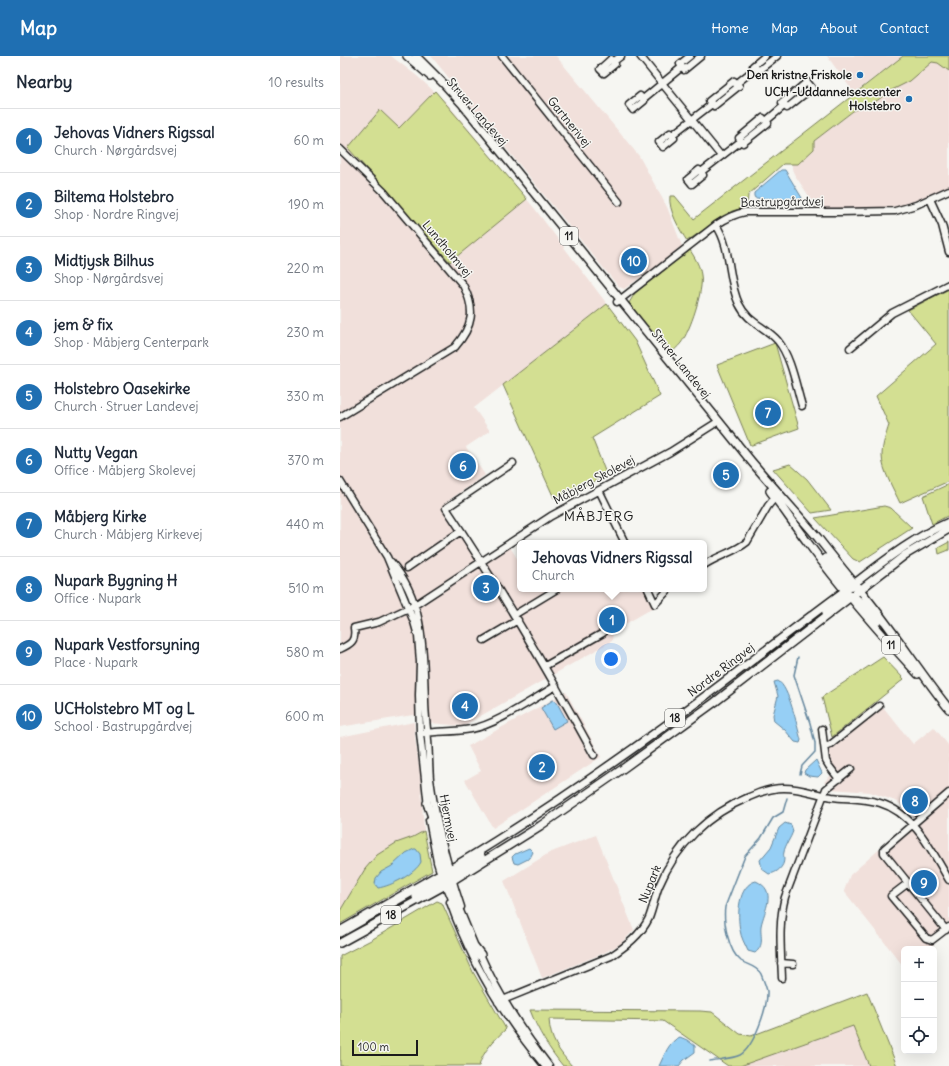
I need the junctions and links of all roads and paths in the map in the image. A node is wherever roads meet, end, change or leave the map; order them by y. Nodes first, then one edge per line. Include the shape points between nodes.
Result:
1 (407, 56) edge
2 (416, 56) edge
3 (621, 56) edge
4 (640, 56) edge
5 (690, 56) edge
6 (701, 56) edge
7 (765, 56) edge
8 (777, 56) edge
9 (504, 57) edge
10 (613, 62) dead end
11 (682, 67) junction
12 (756, 68) junction
13 (662, 83) junction
14 (643, 99) dead end
15 (785, 105) junction
16 (692, 120) junction
17 (672, 135) dead end
18 (340, 149) edge
19 (721, 156) junction
20 (701, 172) dead end
21 (949, 190) edge
22 (930, 199) junction
23 (619, 202) dead end
24 (716, 225) junction
25 (949, 252) edge
26 (949, 284) edge
27 (619, 300) junction
28 (850, 348) dead end
29 (802, 406) dead end
30 (340, 417) edge
31 (717, 422) junction
32 (513, 463) dead end
33 (340, 480) edge
34 (599, 490) junction
35 (777, 496) junction
36 (949, 522) edge
37 (949, 528) edge
38 (461, 531) junction
39 (624, 540) edge
40 (387, 558) junction
41 (481, 560) junction
42 (707, 563) edge
43 (407, 568) dead end
44 (553, 592) edge
45 (649, 592) edge
46 (666, 592) edge
47 (852, 592) junction
48 (415, 605) junction
49 (409, 608) junction
50 (516, 617) junction
51 (603, 633) dead end
52 (484, 640) dead end
53 (340, 648) edge
54 (545, 666) junction
55 (556, 686) junction
56 (934, 690) junction
57 (879, 706) dead end
58 (949, 709) edge
59 (822, 729) dead end
60 (427, 732) junction
61 (420, 733) junction
62 (825, 747) junction
63 (594, 755) dead end
64 (851, 769) dead end
65 (839, 779) junction
66 (949, 793) edge
67 (823, 795) junction
68 (427, 802) joint
69 (912, 824) junction
70 (445, 878) junction
71 (949, 880) edge
72 (908, 883) junction
73 (947, 929) edge
74 (340, 932) edge
75 (340, 943) edge
76 (480, 955) joint
77 (781, 964) junction
78 (793, 964) dead end
79 (782, 978) dead end
80 (501, 1001) junction
81 (545, 1066) edge
82 (549, 1066) edge

1 - 27 main road, Struer Landevej / 11 via 460,107
2 - 27 main road, Struer Landevej / 11 via 463,105
3 - 10 street
4 - 13 street
5 - 11 street via 680,64
6 - 11 street via 684,70
7 - 12 street via 753,66
8 - 12 street via 758,71
9 - 23 street, Gartnerivej
11 - 13 street
12 - 16 street via 736,84 734,81 709,101 712,104
13 - 14 street
13 - 16 street
15 - 15 street via 787,108 812,88 807,82 782,102
15 - 19 street via 766,121 763,118 739,138 741,141
16 - 17 street
16 - 19 street
18 - 30 street, Lundholmvej via 384,192 463,285 470,297 471,312 470,326 455,347
19 - 20 street
21 - 22 street, Bastrupgårdvej
22 - 24 street, Bastrupgårdvej via 895,211 745,212
22 - 25 street via 942,225
24 - 27 street, Bastrupgårdvej
24 - 29 street via 724,240 739,303 752,322 777,340 782,348
26 - 28 street via 892,313
27 - 31 main road, Struer Landevej / 11
31 - 34 street, Måbjerg Skolevej via 670,452
31 - 35 main road, Struer Landevej / 11
32 - 38 street via 446,508
33 - 40 street, Hjermvej
34 - 39 street
34 - 41 street, Måbjerg Skolevej via 550,516
35 - 42 street via 768,506 747,542
35 - 47 main road, Struer Landevej / 11 via 797,528
35 - 47 main road, Struer Landevej / 11 via 849,576
36 - 47 main road, Nordre Ringvej via 877,566
37 - 47 main road, Nordre Ringvej via 905,555 868,584
38 - 41 street
38 - 43 street
40 - 48 street, Hjermvej via 397,569
40 - 49 street, Hjermvej
41 - 48 street, Måbjerg Skolevej
41 - 50 street
44 - 50 street
45 - 46 street via 655,604
47 - 56 main road, Struer Landevej / 11 via 889,642
47 - 56 main road, Struer Landevej / 11 via 905,648
47 - 70 main road, Nordre Ringvej / 18 via 835,598 678,717
47 - 70 main road, Nordre Ringvej / 18 via 786,648 621,770 540,826 463,874
48 - 49 street, Måbjerg Skolevej
48 - 60 street, Hjermvej via 424,657
49 - 53 street, Måbjerg Skolevej via 379,622 354,628 354,640
49 - 61 street, Hjermvej via 418,636
50 - 52 street
50 - 54 street
51 - 54 street
54 - 55 street
55 - 60 street via 481,727
55 - 63 street
56 - 58 main road, Struer Landevej / 11
57 - 62 street
59 - 62 street
60 - 61 street
60 - 70 street, Hjermvej via 430,777
61 - 68 street, Hjermvej
62 - 65 street via 827,764
64 - 65 street
65 - 67 street via 826,789
66 - 69 street
67 - 69 street, Nupark via 880,803 893,808
67 - 77 street via 781,913
67 - 80 street, Nupark via 795,789 773,789 742,800 714,816 679,850 659,886 649,917 632,941 611,956
68 - 70 main road
69 - 71 street, Nupark
69 - 72 street via 884,849 884,853
70 - 74 highway, 18 via 429,881
70 - 75 main road, 18 via 370,927
70 - 76 highway via 473,946
70 - 80 street, Hjermvej via 462,933 478,968
72 - 73 street
72 - 73 street via 891,896 926,938 932,940
76 - 80 street, Hjermvej
77 - 78 street
77 - 79 street
80 - 81 street, Hjermvej via 523,1040
80 - 82 street, Hjermvej

